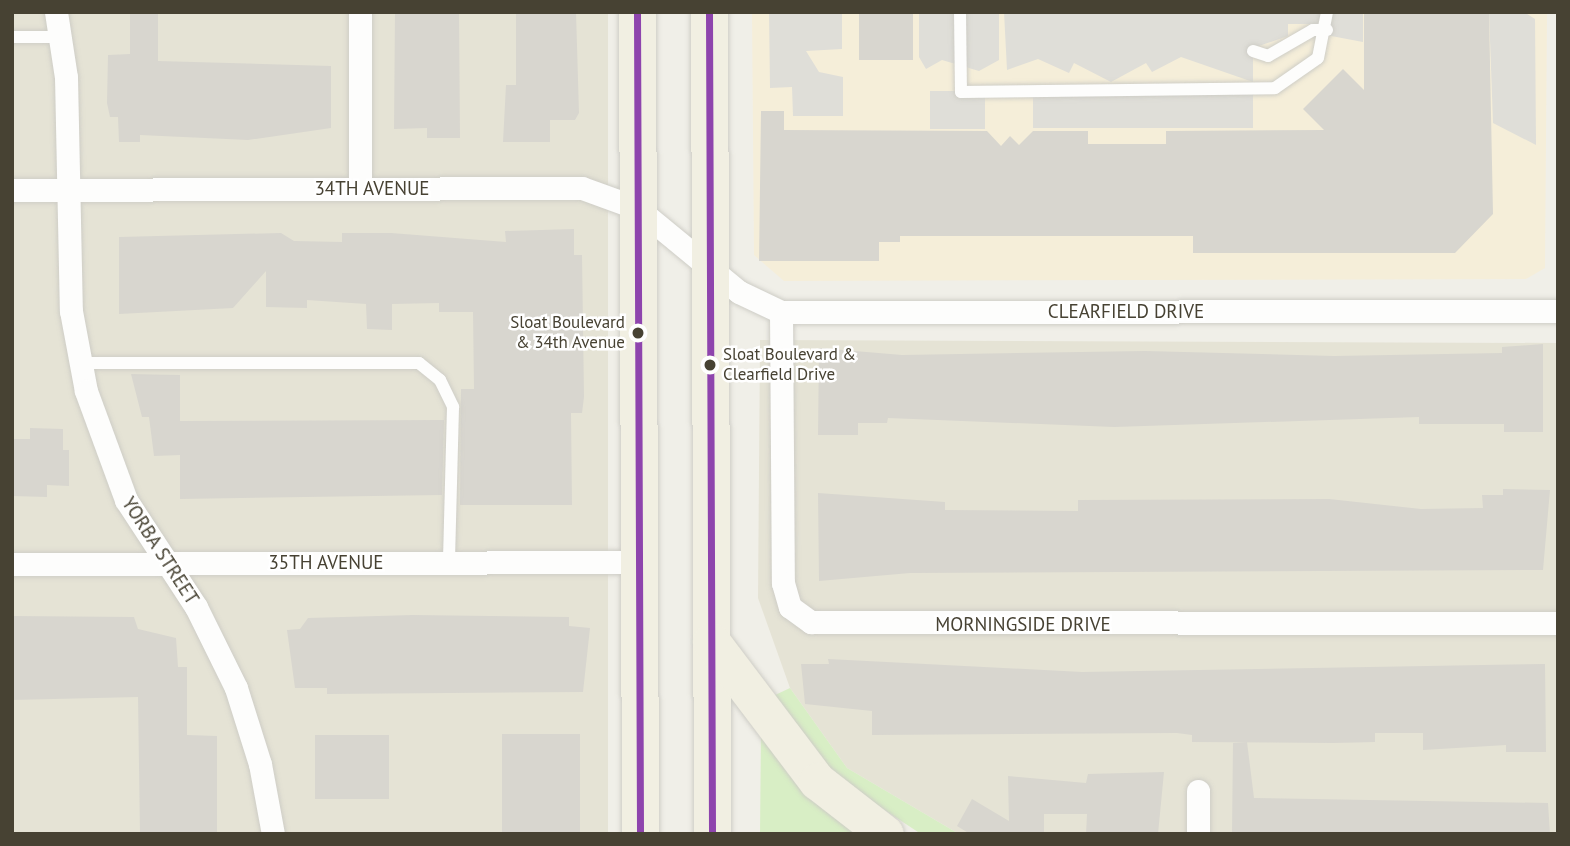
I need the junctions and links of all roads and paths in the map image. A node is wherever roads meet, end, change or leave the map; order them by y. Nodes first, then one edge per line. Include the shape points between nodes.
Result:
1 (56, 12) edge
2 (360, 12) edge
3 (637, 12) edge
4 (709, 12) edge
5 (960, 12) edge
6 (1327, 12) edge
7 (1327, 30) junction
8 (12, 37) edge
9 (61, 37) junction
10 (1253, 51) dead end
11 (360, 189) junction
12 (12, 190) edge
13 (68, 190) junction
14 (637, 208) junction
15 (709, 264) junction
16 (1558, 311) edge
17 (781, 312) junction
18 (79, 363) junction
19 (640, 562) junction
20 (167, 563) junction
21 (449, 563) junction
22 (12, 564) edge
23 (1558, 623) edge
24 (711, 641) junction
25 (1199, 791) dead end
26 (273, 834) edge
27 (640, 834) edge
28 (712, 834) edge
29 (885, 834) edge
30 (1198, 834) edge

1 - 9 street, YORBA STREET
2 - 11 street
3 - 14 main road
4 - 15 main road
5 - 7 lane via 961,92 1275,88 1312,66
6 - 7 lane
7 - 10 lane via 1313,30 1268,56
8 - 9 lane
9 - 13 street, YORBA STREET
11 - 13 street, 34TH AVENUE
11 - 14 street, 34TH AVENUE via 572,187
12 - 13 street, 34TH AVENUE
13 - 18 street, YORBA STREET via 69,282
14 - 15 street, 34TH AVENUE
14 - 19 main road
15 - 17 street, CLEARFIELD DRIVE via 739,292
15 - 24 main road
16 - 17 street, CLEARFIELD DRIVE
17 - 23 street, MORNINGSIDE DRIVE via 783,583 790,607 811,622
18 - 20 street, YORBA STREET via 114,474
18 - 21 lane via 419,363 440,380 453,407
19 - 21 street, 35TH AVENUE
19 - 27 main road
20 - 21 street, 35TH AVENUE
20 - 22 street, 35TH AVENUE
20 - 26 street, YORBA STREET via 236,688 260,764
24 - 28 main road
24 - 29 main road via 817,781
25 - 30 street

